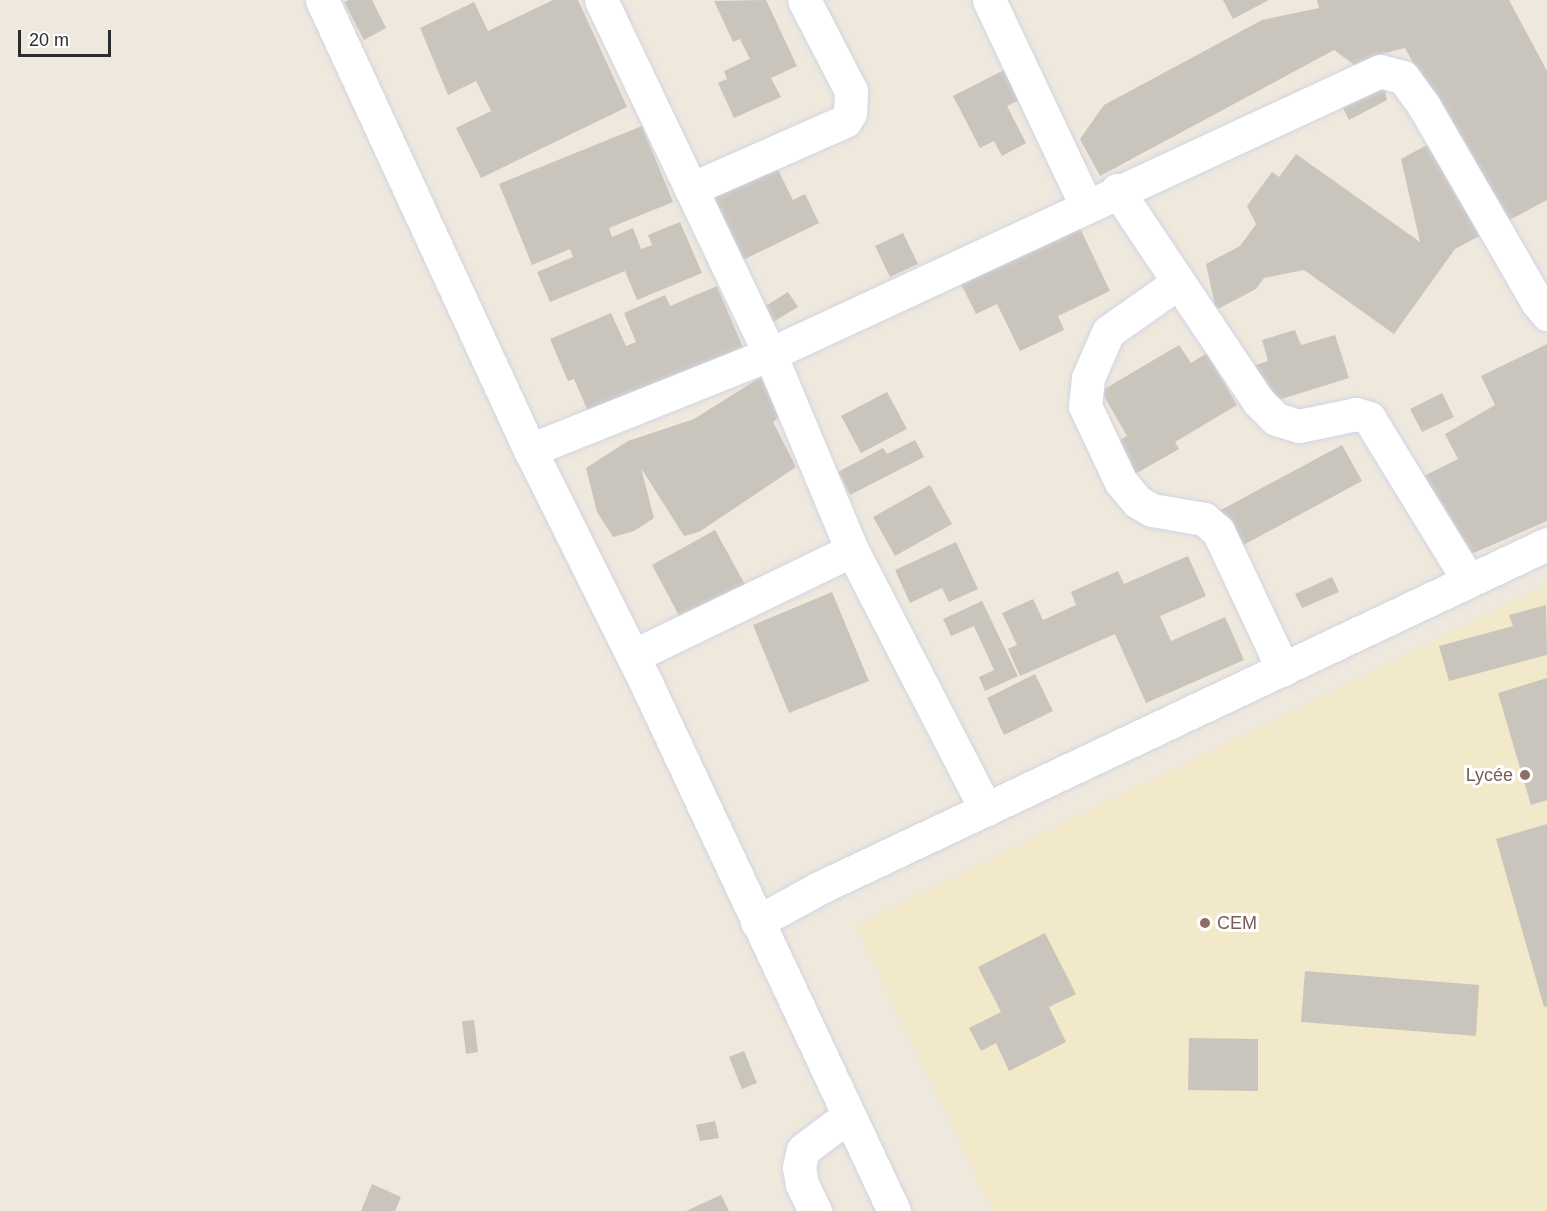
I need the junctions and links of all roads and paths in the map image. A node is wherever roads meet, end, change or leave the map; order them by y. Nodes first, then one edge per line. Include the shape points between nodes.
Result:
1 (322, 0) edge
2 (601, 0) edge
3 (804, 0) edge
4 (989, 0) edge
5 (691, 189) junction
6 (1117, 190) junction
7 (1086, 205) junction
8 (1176, 284) junction
9 (1547, 314) edge
10 (770, 354) junction
11 (530, 450) junction
12 (1547, 544) edge
13 (852, 550) junction
14 (1469, 581) junction
15 (633, 656) junction
16 (1283, 669) junction
17 (986, 810) junction
18 (757, 922) junction
19 (848, 1116) junction
20 (815, 1211) edge
21 (894, 1211) edge

1 - 11 street
2 - 5 street
3 - 5 street via 851,91 850,112 845,121
4 - 7 street
5 - 10 street
6 - 7 street
6 - 8 street
6 - 9 street via 1370,73 1390,72 1402,77 1424,106
7 - 10 street
8 - 14 street via 1257,401 1276,419 1299,426 1356,414 1376,425
8 - 16 street via 1108,332 1088,378 1085,406 1121,482 1138,502 1152,510 1204,519 1218,531
10 - 11 street
10 - 13 street
11 - 15 street
12 - 14 street
13 - 15 street
13 - 17 street
14 - 16 street
15 - 18 street
16 - 17 street
17 - 18 street
18 - 19 street
19 - 20 street via 803,1150 799,1167 802,1184
19 - 21 street

